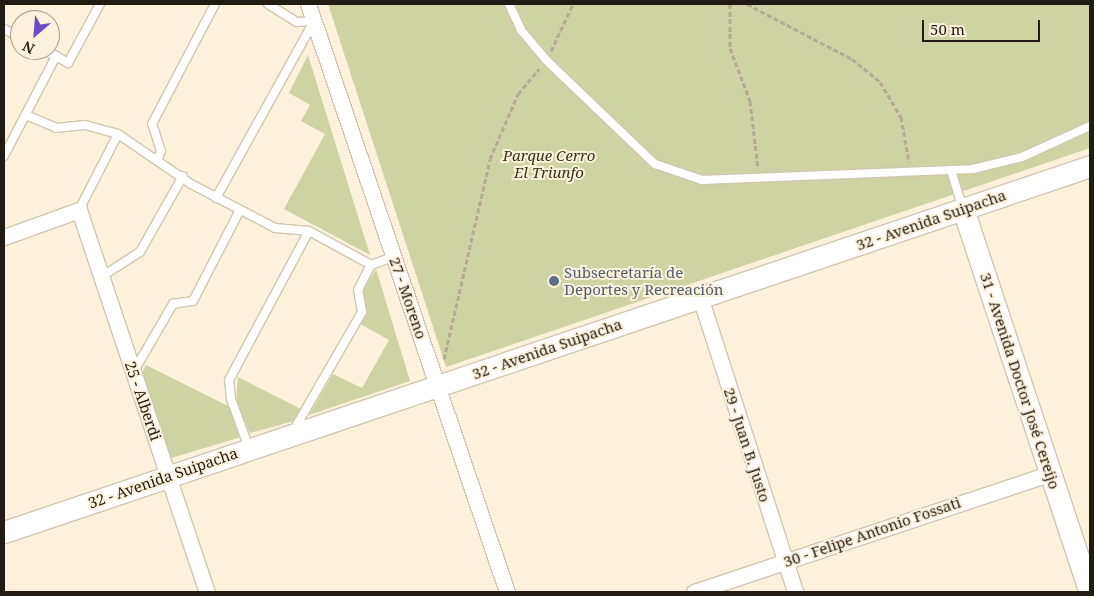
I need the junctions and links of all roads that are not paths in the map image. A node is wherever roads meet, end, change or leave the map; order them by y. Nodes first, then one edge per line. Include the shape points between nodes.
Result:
1 (100, 4) edge
2 (215, 4) edge
3 (268, 4) edge
4 (308, 4) edge
5 (509, 4) edge
6 (314, 21) junction
7 (60, 58) edge
8 (54, 60) edge
9 (26, 115) junction
10 (1090, 126) edge
11 (118, 134) junction
12 (4, 156) edge
13 (157, 160) junction
14 (1090, 166) edge
15 (951, 170) junction
16 (183, 176) junction
17 (216, 198) junction
18 (963, 209) junction
19 (79, 210) junction
20 (239, 212) junction
21 (309, 231) junction
22 (4, 237) edge
23 (393, 257) junction
24 (371, 264) junction
25 (101, 277) junction
26 (700, 298) junction
27 (133, 372) junction
28 (438, 386) junction
29 (292, 434) junction
30 (250, 449) junction
31 (1050, 473) junction
32 (168, 476) junction
33 (4, 532) edge
34 (784, 562) junction
35 (207, 592) edge
36 (507, 592) edge
37 (694, 592) edge
38 (795, 592) edge
39 (1090, 592) edge

1 - 7 lane via 68,63
2 - 13 lane via 152,124 161,151
3 - 6 lane via 284,16
4 - 6 street, 27 - Moreno
5 - 15 lane via 521,30 546,60 655,164 702,180 758,174
6 - 17 lane
6 - 23 street, 27 - Moreno
8 - 9 lane
9 - 11 lane via 56,128 85,125
9 - 12 lane
10 - 15 lane via 1022,157
11 - 13 lane
11 - 19 lane
13 - 16 lane
14 - 18 street, 32 - Avenida Suipacha
15 - 18 lane, 31 - Avenida Doctor José Cereijo
16 - 17 lane
16 - 25 lane via 140,252
17 - 20 lane
18 - 26 street, 32 - Avenida Suipacha
18 - 31 street, 31 - Avenida Doctor José Cereijo
19 - 22 street
19 - 25 street, 25 - Alberdi
20 - 21 lane via 275,228
20 - 27 lane via 193,301 174,304
21 - 24 lane
21 - 30 lane via 229,380 231,399
23 - 24 lane
23 - 28 street, 27 - Moreno
24 - 29 lane via 358,290 362,312
25 - 27 street, 25 - Alberdi
26 - 28 street, 32 - Avenida Suipacha
26 - 34 street, 29 - Juan B. Justo
27 - 32 street, 25 - Alberdi
28 - 29 street, 32 - Avenida Suipacha
28 - 36 street, 27 - Moreno
29 - 30 street, 32 - Avenida Suipacha
30 - 32 street, 32 - Avenida Suipacha
31 - 34 street, 30 - Felipe Antonio Fossati
31 - 39 street, 31 - Avenida Doctor José Cereijo
32 - 33 street, 32 - Avenida Suipacha
32 - 35 street, 25 - Alberdi
34 - 37 street, 30 - Felipe Antonio Fossati
34 - 38 street, 29 - Juan B. Justo

